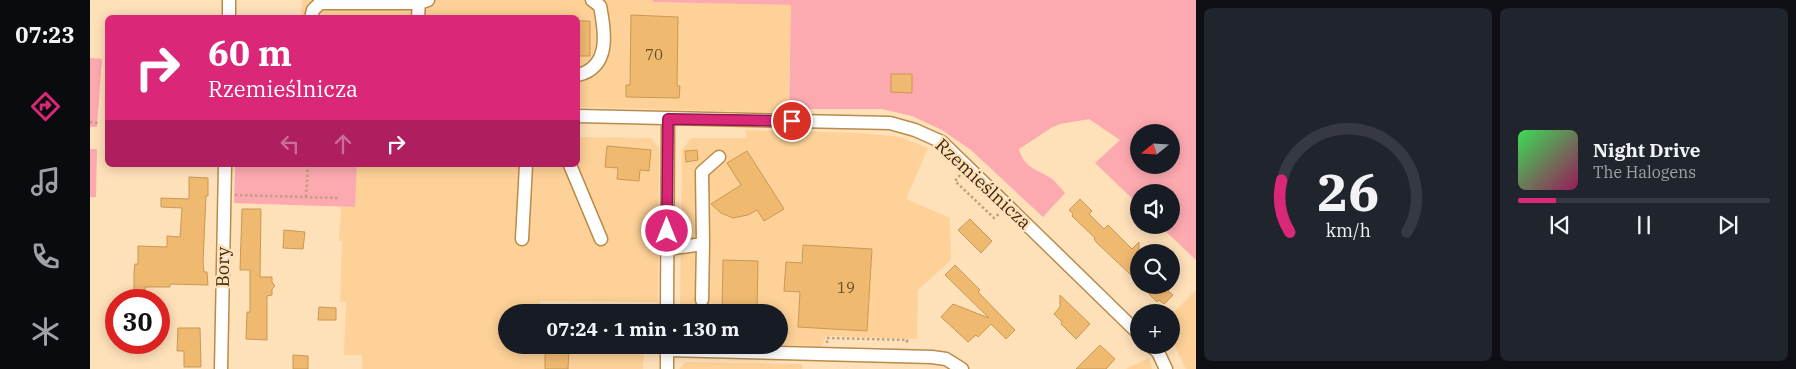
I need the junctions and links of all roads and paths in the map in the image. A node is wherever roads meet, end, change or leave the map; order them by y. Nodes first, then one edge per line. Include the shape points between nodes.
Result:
1 (229, 0) edge
2 (592, 0) edge
3 (422, 1) edge
4 (228, 15) edge
5 (312, 15) edge
6 (419, 15) edge
7 (580, 74) edge
8 (580, 116) edge
9 (668, 119) junction
10 (90, 122) edge
11 (98, 123) dead end
12 (719, 157) dead end
13 (225, 167) edge
14 (308, 167) edge
15 (526, 167) edge
16 (571, 167) edge
17 (963, 172) dead end
18 (232, 194) dead end
19 (306, 197) junction
20 (338, 198) dead end
21 (1003, 211) dead end
22 (522, 239) dead end
23 (601, 239) dead end
24 (703, 244) junction
25 (667, 249) junction
26 (702, 300) dead end
27 (667, 304) edge
28 (1130, 325) edge
29 (788, 348) edge
30 (667, 354) edge
31 (1159, 354) edge
32 (222, 369) edge
33 (667, 369) edge
34 (962, 369) edge
35 (1166, 369) edge

1 - 4 street
2 - 7 street via 600,6 605,30 602,57 593,68
3 - 5 street via 320,3
3 - 6 street
8 - 9 street, Rzemieślnicza
9 - 25 street
9 - 28 street, Rzemieślnicza via 890,123 942,142
10 - 11 path
12 - 24 street via 702,172
13 - 32 street, Bory
14 - 19 path
15 - 22 street
16 - 23 street
17 - 21 path via 955,181 994,218
18 - 19 path
19 - 20 path
24 - 25 street
24 - 26 street
25 - 27 street
29 - 34 street via 946,359
30 - 33 street
31 - 35 street

